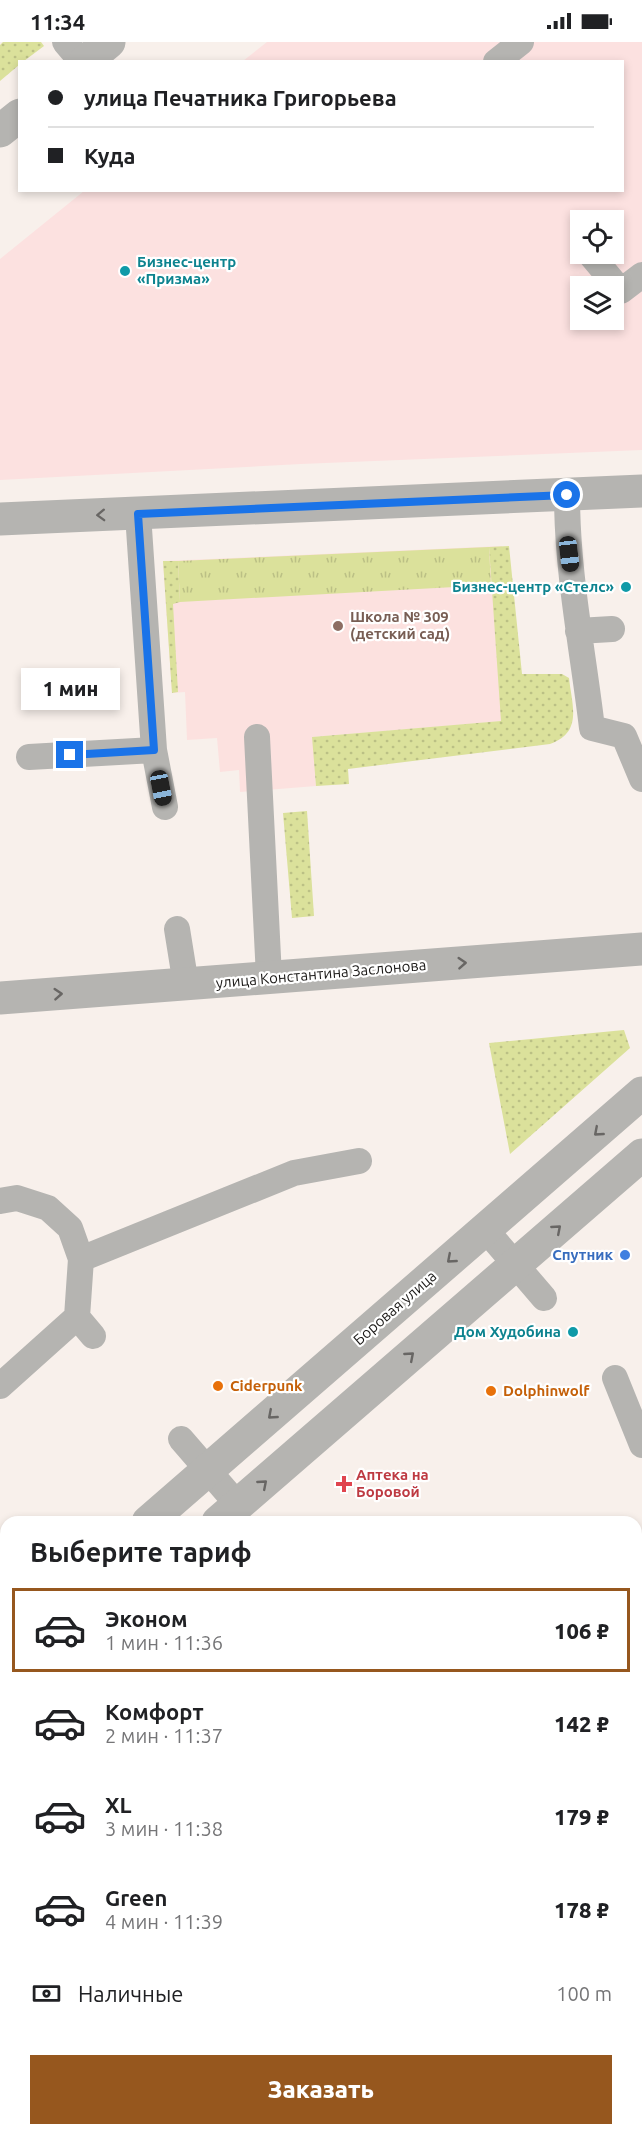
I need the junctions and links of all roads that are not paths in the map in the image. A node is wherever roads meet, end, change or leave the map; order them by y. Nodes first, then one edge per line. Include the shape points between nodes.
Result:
1 (65, 42) edge
2 (109, 42) edge
3 (520, 42) edge
4 (81, 60) edge
5 (86, 60) edge
6 (498, 60) edge
7 (18, 117) edge
8 (0, 131) edge
9 (598, 264) edge
10 (642, 275) edge
11 (642, 491) edge
12 (567, 495) junction
13 (138, 514) junction
14 (0, 519) edge
15 (612, 629) dead end
16 (578, 631) junction
17 (257, 737) dead end
18 (154, 750) junction
19 (29, 758) dead end
20 (642, 779) edge
21 (165, 807) dead end
22 (177, 929) dead end
23 (642, 949) edge
24 (269, 977) junction
25 (186, 985) junction
26 (0, 998) edge
27 (642, 1093) edge
28 (642, 1155) edge
29 (360, 1161) dead end
30 (0, 1201) edge
31 (485, 1229) junction
32 (81, 1258) junction
33 (515, 1265) junction
34 (544, 1298) dead end
35 (615, 1378) dead end
36 (0, 1386) edge
37 (181, 1439) dead end
38 (642, 1445) edge
39 (208, 1470) junction
40 (228, 1514) edge
41 (155, 1516) edge

1 - 4 lane
2 - 5 street
3 - 6 lane
7 - 8 street
9 - 10 lane via 621,291
11 - 12 street
12 - 13 street
12 - 16 lane via 567,534
13 -> 14 street
13 - 18 lane
15 - 16 lane
16 - 20 lane via 592,728 624,736
17 - 24 lane
18 - 19 lane
18 - 21 lane
22 - 25 lane
24 -> 23 street, улица Константина Заслонова
24 - 25 street, улица Константина Заслонова
26 -> 25 street, улица Константина Заслонова
27 -> 31 street, Боровая улица
33 -> 28 street
29 - 32 lane via 294,1173
30 - 32 lane via 17,1198 48,1208 70,1228
31 - 33 lane
31 -> 39 street, Боровая улица
32 - 36 lane via 85,1326
33 - 34 lane
40 -> 33 street
35 - 38 lane
37 - 39 lane
39 - 40 lane
39 - 41 street, Боровая улица

